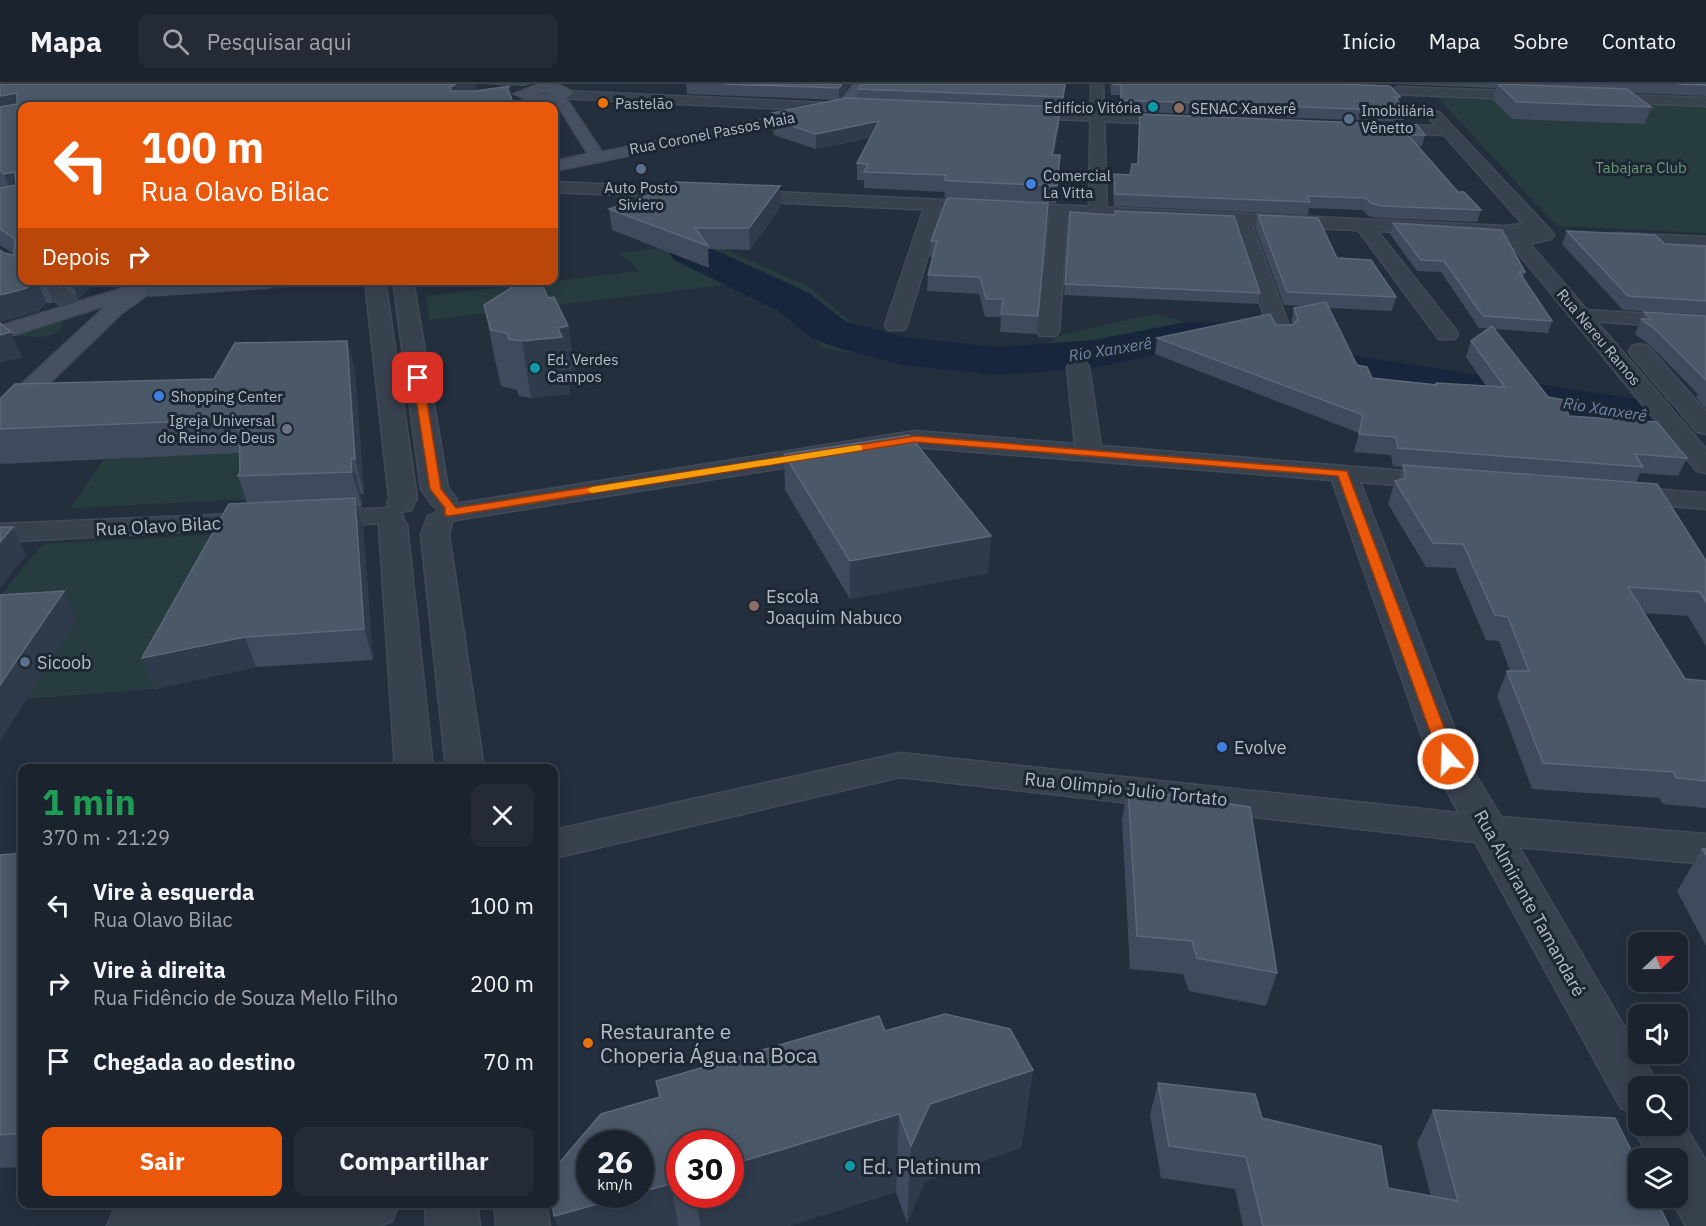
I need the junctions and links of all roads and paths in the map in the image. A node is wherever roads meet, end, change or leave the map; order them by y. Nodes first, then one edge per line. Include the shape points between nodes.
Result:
1 (579, 84) edge
2 (860, 84) edge
3 (1097, 84) edge
4 (1397, 88) edge
5 (561, 92) edge
6 (504, 94) edge
7 (529, 94) junction
8 (1554, 96) edge
9 (1577, 97) edge
10 (546, 102) edge
11 (1706, 102) edge
12 (558, 107) edge
13 (839, 108) junction
14 (860, 109) edge
15 (1418, 109) junction
16 (566, 111) junction
17 (1000, 114) edge
18 (1096, 117) junction
19 (1203, 121) edge
20 (1365, 128) edge
21 (1428, 130) junction
22 (1448, 131) junction
23 (597, 156) junction
24 (1476, 162) junction
25 (558, 165) edge
26 (558, 187) edge
27 (1480, 194) dead end
28 (1506, 195) junction
29 (934, 205) junction
30 (1059, 210) junction
31 (1495, 212) dead end
32 (1098, 213) junction
33 (1241, 220) junction
34 (1365, 227) junction
35 (1511, 233) junction
36 (1602, 238) edge
37 (1706, 242) edge
38 (1551, 247) junction
39 (42, 285) edge
40 (148, 285) edge
41 (152, 285) edge
42 (404, 287) edge
43 (376, 288) edge
44 (1590, 293) dead end
45 (68, 307) junction
46 (1582, 316) junction
47 (1610, 317) junction
48 (1706, 323) edge
49 (896, 325) dead end
50 (1048, 331) dead end
51 (0, 333) edge
52 (1281, 334) edge
53 (1447, 334) dead end
54 (0, 340) edge
55 (412, 341) junction
56 (80, 342) junction
57 (383, 344) junction
58 (42, 348) junction
59 (1613, 353) junction
60 (1644, 355) junction
61 (1078, 367) dead end
62 (421, 397) junction
63 (1650, 398) junction
64 (1682, 399) junction
65 (391, 401) junction
66 (0, 417) edge
67 (1706, 427) edge
68 (1089, 453) junction
69 (1706, 465) edge
70 (1343, 473) junction
71 (1473, 483) edge
72 (1592, 492) edge
73 (1706, 501) edge
74 (443, 512) junction
75 (394, 515) junction
76 (0, 533) edge
77 (452, 668) junction
78 (406, 678) junction
79 (414, 764) edge
80 (464, 764) edge
81 (1489, 830) junction
82 (558, 843) edge
83 (1706, 849) edge
84 (1629, 1076) edge
85 (1688, 1179) edge
86 (322, 1208) edge
87 (451, 1208) edge
88 (521, 1208) edge
89 (1706, 1210) edge
90 (134, 1226) edge
91 (453, 1226) edge
92 (523, 1226) edge

1 - 5 main road
2 - 13 main road
3 - 18 street
4 - 8 street
4 - 15 street, Rua Nereu Ramos
5 - 7 main road
5 - 13 street
5 - 16 main road
6 - 7 main road
7 - 10 main road
9 - 11 street
12 - 16 main road
13 - 14 street
13 - 23 main road, Rua Coronel Passos Maia
15 - 21 street, Rua Nereu Ramos
15 - 22 street, Rua Nereu Ramos
16 - 23 main road
17 - 18 street
18 - 19 street
18 - 32 street
20 - 21 street
21 - 22 street
21 - 24 street, Rua Nereu Ramos via 1450,158
22 - 24 street, Rua Nereu Ramos
23 - 25 main road, Rua Coronel Passos Maia
24 - 28 street, Rua Nereu Ramos
26 - 29 street
27 - 28 street
28 - 38 street, Rua Nereu Ramos
29 - 30 street
29 - 49 street
30 - 32 street
30 - 50 street
31 - 35 street, Rua Nereu Ramos
32 - 33 street
33 - 34 street
33 - 52 street
34 - 35 street
34 - 53 street
35 - 38 street, Rua Nereu Ramos
35 - 38 street
36 - 37 street
38 - 46 street, Rua Nereu Ramos
39 - 45 street
40 - 45 main road
41 - 56 main road via 116,308
42 - 43 street
42 - 55 street
43 - 57 street
44 - 47 street, Rua Nereu Ramos
45 - 56 main road via 85,316
45 - 58 main road
45 - 58 main road
46 - 47 street
46 - 59 street, Rua Nereu Ramos
47 - 48 street
47 - 60 street, Rua Nereu Ramos
51 - 58 main road
54 - 58 main road
55 - 57 street
55 - 62 street
56 - 58 main road
57 - 65 street
58 - 66 main road
59 - 60 street
59 - 63 street, Rua Nereu Ramos
60 - 64 street, Rua Nereu Ramos
61 - 68 street
62 - 65 street
62 - 74 street via 435,489
63 - 64 street
63 - 69 street, Rua Nereu Ramos
64 - 67 street, Rua Nereu Ramos
65 - 75 street via 403,498
68 - 70 street
68 - 74 street via 915,439
70 - 71 street
70 - 81 street, Rua Almirante Tamandaré via 1448,759
72 - 73 street
74 - 75 street, Rua Olavo Bilac via 425,498
74 - 77 street via 435,535
75 - 76 street, Rua Olavo Bilac
75 - 78 street
77 - 78 street
77 - 80 street
78 - 79 street
81 - 82 street, Rua Olimpio Julio Tortato via 900,765
81 - 83 street, Rua Olimpio Julio Tortato
81 - 84 street, Rua Almirante Tamandaré
85 - 89 street
86 - 90 street
87 - 91 street
88 - 92 street

